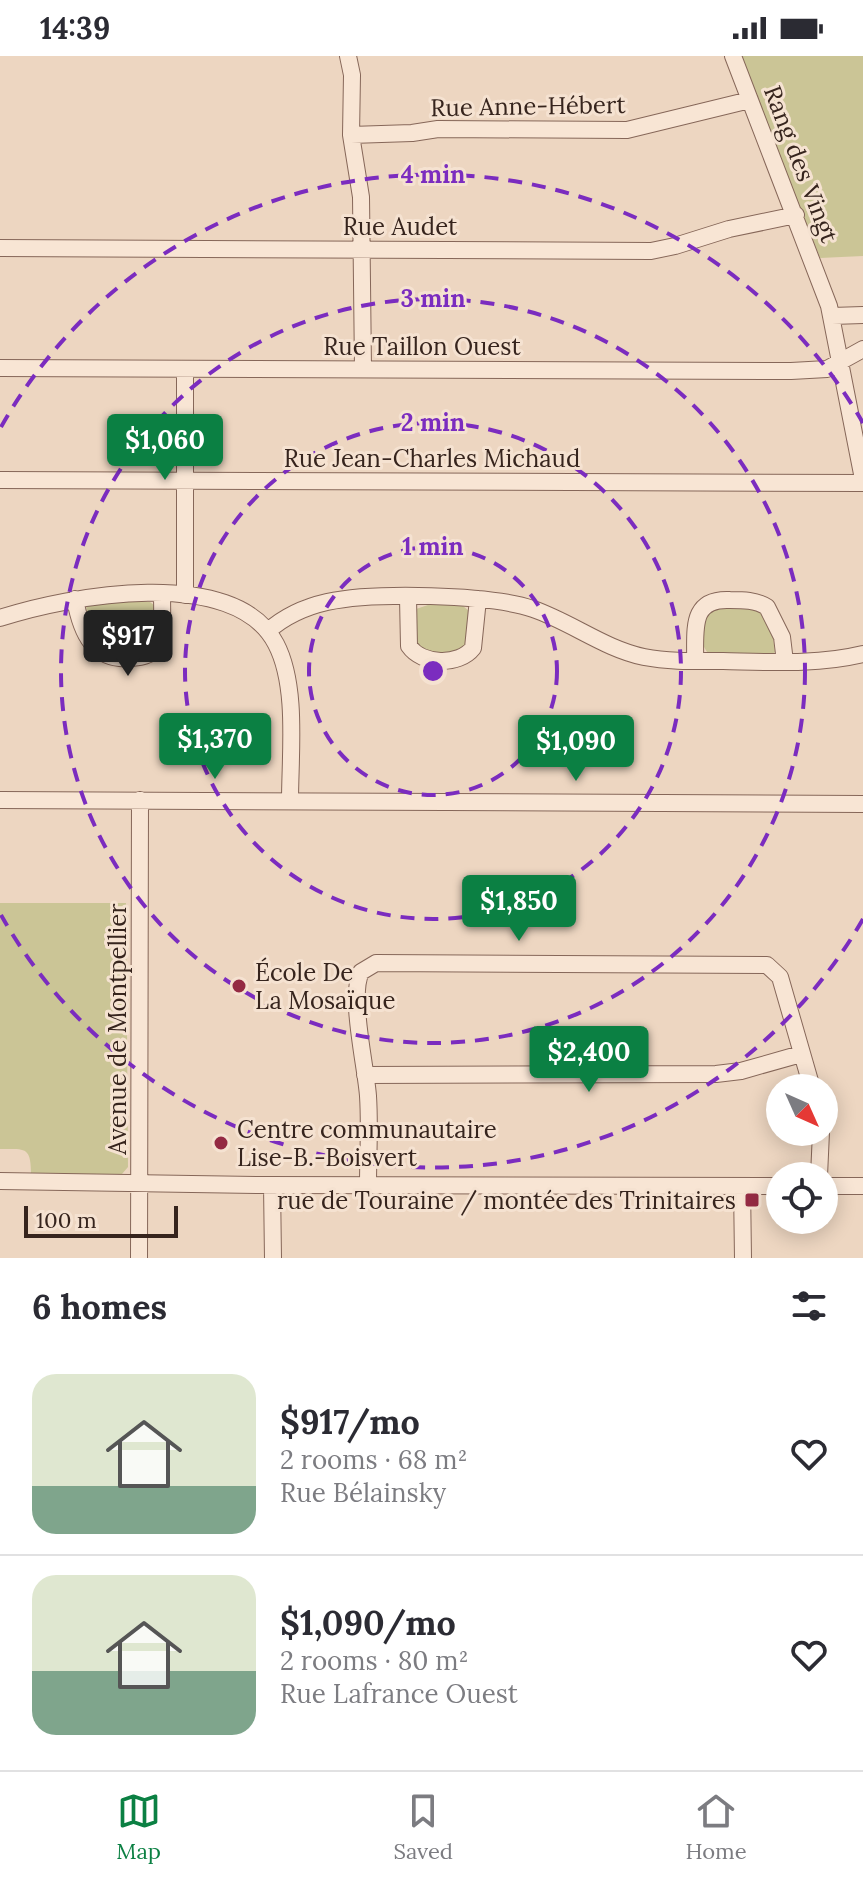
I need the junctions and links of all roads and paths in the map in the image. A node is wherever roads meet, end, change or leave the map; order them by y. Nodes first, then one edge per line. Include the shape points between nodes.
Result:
1 (348, 56) edge
2 (733, 56) edge
3 (750, 100) junction
4 (351, 135) junction
5 (796, 215) junction
6 (0, 248) edge
7 (362, 250) junction
8 (863, 315) edge
9 (832, 316) junction
10 (863, 349) edge
11 (842, 363) junction
12 (0, 368) edge
13 (185, 369) junction
14 (363, 369) junction
15 (0, 480) edge
16 (185, 481) junction
17 (863, 481) edge
18 (162, 594) junction
19 (185, 595) junction
20 (408, 598) junction
21 (75, 599) junction
22 (478, 599) junction
23 (0, 618) edge
24 (268, 631) junction
25 (863, 654) edge
26 (695, 661) junction
27 (785, 662) junction
28 (0, 800) edge
29 (140, 800) junction
30 (290, 801) junction
31 (863, 808) edge
32 (801, 1054) junction
33 (807, 1074) edge
34 (365, 1075) junction
35 (0, 1181) edge
36 (140, 1182) junction
37 (272, 1185) junction
38 (368, 1185) junction
39 (742, 1186) junction
40 (766, 1186) edge
41 (838, 1186) edge
42 (863, 1186) edge
43 (139, 1258) edge
44 (273, 1258) edge
45 (743, 1258) edge

1 - 4 street
2 - 3 street, Rang des Vingt
3 - 4 street, Rue Anne-Hébert via 627,130 438,129
3 - 5 street, Rang des Vingt
4 - 7 street
5 - 7 street, Rue Audet via 651,251
5 - 9 street, Rang des Vingt
6 - 7 street, Rue Audet
7 - 14 street
8 - 9 street
9 - 11 street, Rang des Vingt
10 - 11 street
11 - 14 street, Rue Taillon Ouest via 791,371
11 - 17 street, Rang des Vingt
12 - 13 street, Rue Taillon Ouest
13 - 14 street, Rue Taillon Ouest
13 - 16 street
15 - 16 street, Rue Jean-Charles Michaud
16 - 17 street, Rue Jean-Charles Michaud
16 - 19 street
18 - 19 street
18 - 21 street
18 - 21 street via 157,647 147,655 124,659 96,649
19 - 24 street via 232,606
20 - 22 street
20 - 22 street via 409,646 422,658 440,660 461,658 473,648
20 - 24 street via 328,602
21 - 23 street
22 - 26 street via 528,607 637,655
24 - 30 street via 287,681
25 - 27 street
26 - 27 street
26 - 27 street via 698,614 707,603 722,599 752,601 769,609 782,637
28 - 29 street
29 - 30 street
29 - 36 street, Avenue de Montpellier
30 - 31 street
32 - 33 street
32 - 34 street via 716,1074
32 - 34 street via 780,977 763,964 379,962 366,967 358,981
34 - 38 street
35 - 36 street
36 - 37 street
36 - 43 street, Avenue de Montpellier
37 - 38 street
37 - 44 street
38 - 39 street
39 - 40 street
39 - 45 street
41 - 42 street

